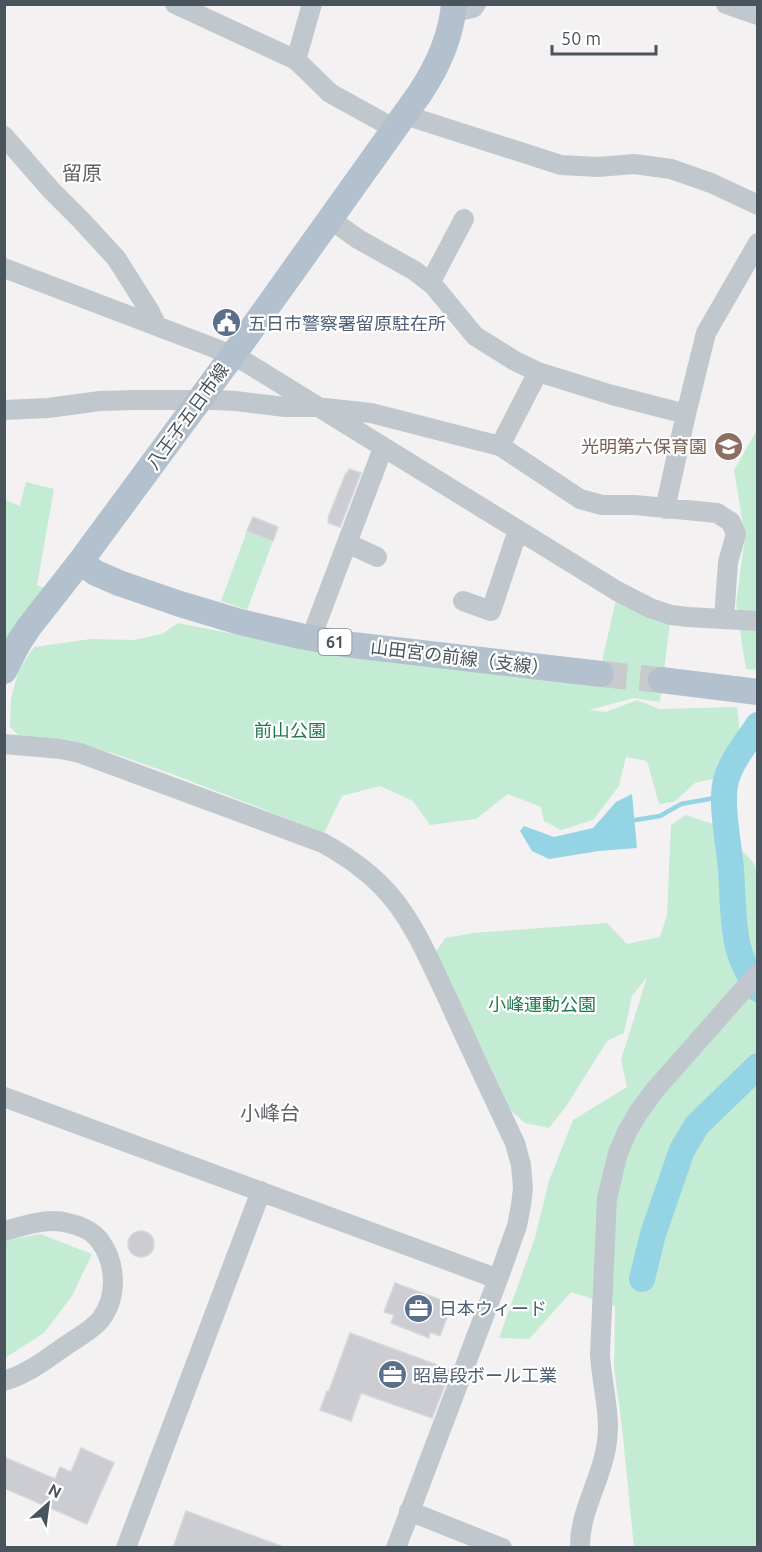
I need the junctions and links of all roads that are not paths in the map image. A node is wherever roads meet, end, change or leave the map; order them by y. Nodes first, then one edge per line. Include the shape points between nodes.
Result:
1 (176, 4) edge
2 (312, 4) edge
3 (726, 4) edge
4 (462, 7) edge
5 (758, 15) edge
6 (296, 60) junction
7 (400, 122) junction
8 (4, 135) edge
9 (758, 205) edge
10 (330, 219) junction
11 (464, 219) dead end
12 (758, 243) edge
13 (4, 268) edge
14 (430, 283) junction
15 (157, 326) junction
16 (232, 356) junction
17 (538, 372) junction
18 (199, 400) junction
19 (316, 406) junction
20 (4, 410) edge
21 (686, 414) junction
22 (378, 415) junction
23 (375, 443) junction
24 (500, 446) junction
25 (665, 509) junction
26 (518, 530) junction
27 (347, 543) junction
28 (377, 557) dead end
29 (80, 562) junction
30 (463, 601) dead end
31 (742, 620) edge
32 (312, 638) junction
33 (4, 671) edge
34 (602, 674) tunnel mouth
35 (661, 680) tunnel mouth
36 (758, 692) edge
37 (4, 744) edge
38 (758, 973) edge
39 (4, 1097) edge
40 (261, 1191) junction
41 (4, 1231) edge
42 (498, 1279) junction
43 (4, 1381) edge
44 (409, 1511) junction
45 (126, 1548) edge
46 (396, 1548) edge
47 (502, 1548) edge
48 (580, 1548) edge

1 - 6 street
2 - 6 street
3 - 5 street
4 - 7 main road, 八王子五日市線 via 428,82
6 - 7 street via 330,93
7 - 9 street via 561,165 634,164 671,169
7 - 10 main road, 八王子五日市線
8 - 15 street via 116,258
10 - 14 street
10 - 16 main road, 八王子五日市線
11 - 14 street
12 - 21 street via 706,333
13 - 15 street
14 - 17 street via 475,336
15 - 16 street
16 - 18 main road, 八王子五日市線
16 - 19 street
17 - 21 street
17 - 24 street
18 - 19 street
18 - 20 street via 100,401
18 - 29 main road, 八王子五日市線
19 - 22 street
19 - 23 street
21 - 25 street
22 - 23 street via 370,423
22 - 24 street
23 - 26 street
23 - 27 street
24 - 25 street via 580,499 602,505
25 - 31 street via 717,513 731,522 736,534 728,561
26 - 30 street via 491,611
26 - 31 street via 650,608 679,616
27 - 28 street
27 - 32 street
29 - 32 main road, 山田宮の前線（支線） / 61 via 119,583 180,604
29 - 33 main road, 八王子五日市線 via 29,627
32 - 34 main road, 山田宮の前線（支線） / 61
35 - 36 main road
37 - 42 street via 80,753 165,784 323,843 379,883 419,938 515,1143 521,1165 521,1204
38 - 48 street via 654,1091 618,1153 607,1198 600,1354 608,1404 608,1437 581,1528
39 - 40 street
40 - 42 street
40 - 45 street
41 - 43 street via 48,1221 86,1229 99,1239 113,1274 113,1289 101,1319 32,1369
42 - 44 street
44 - 46 street
44 - 47 street

